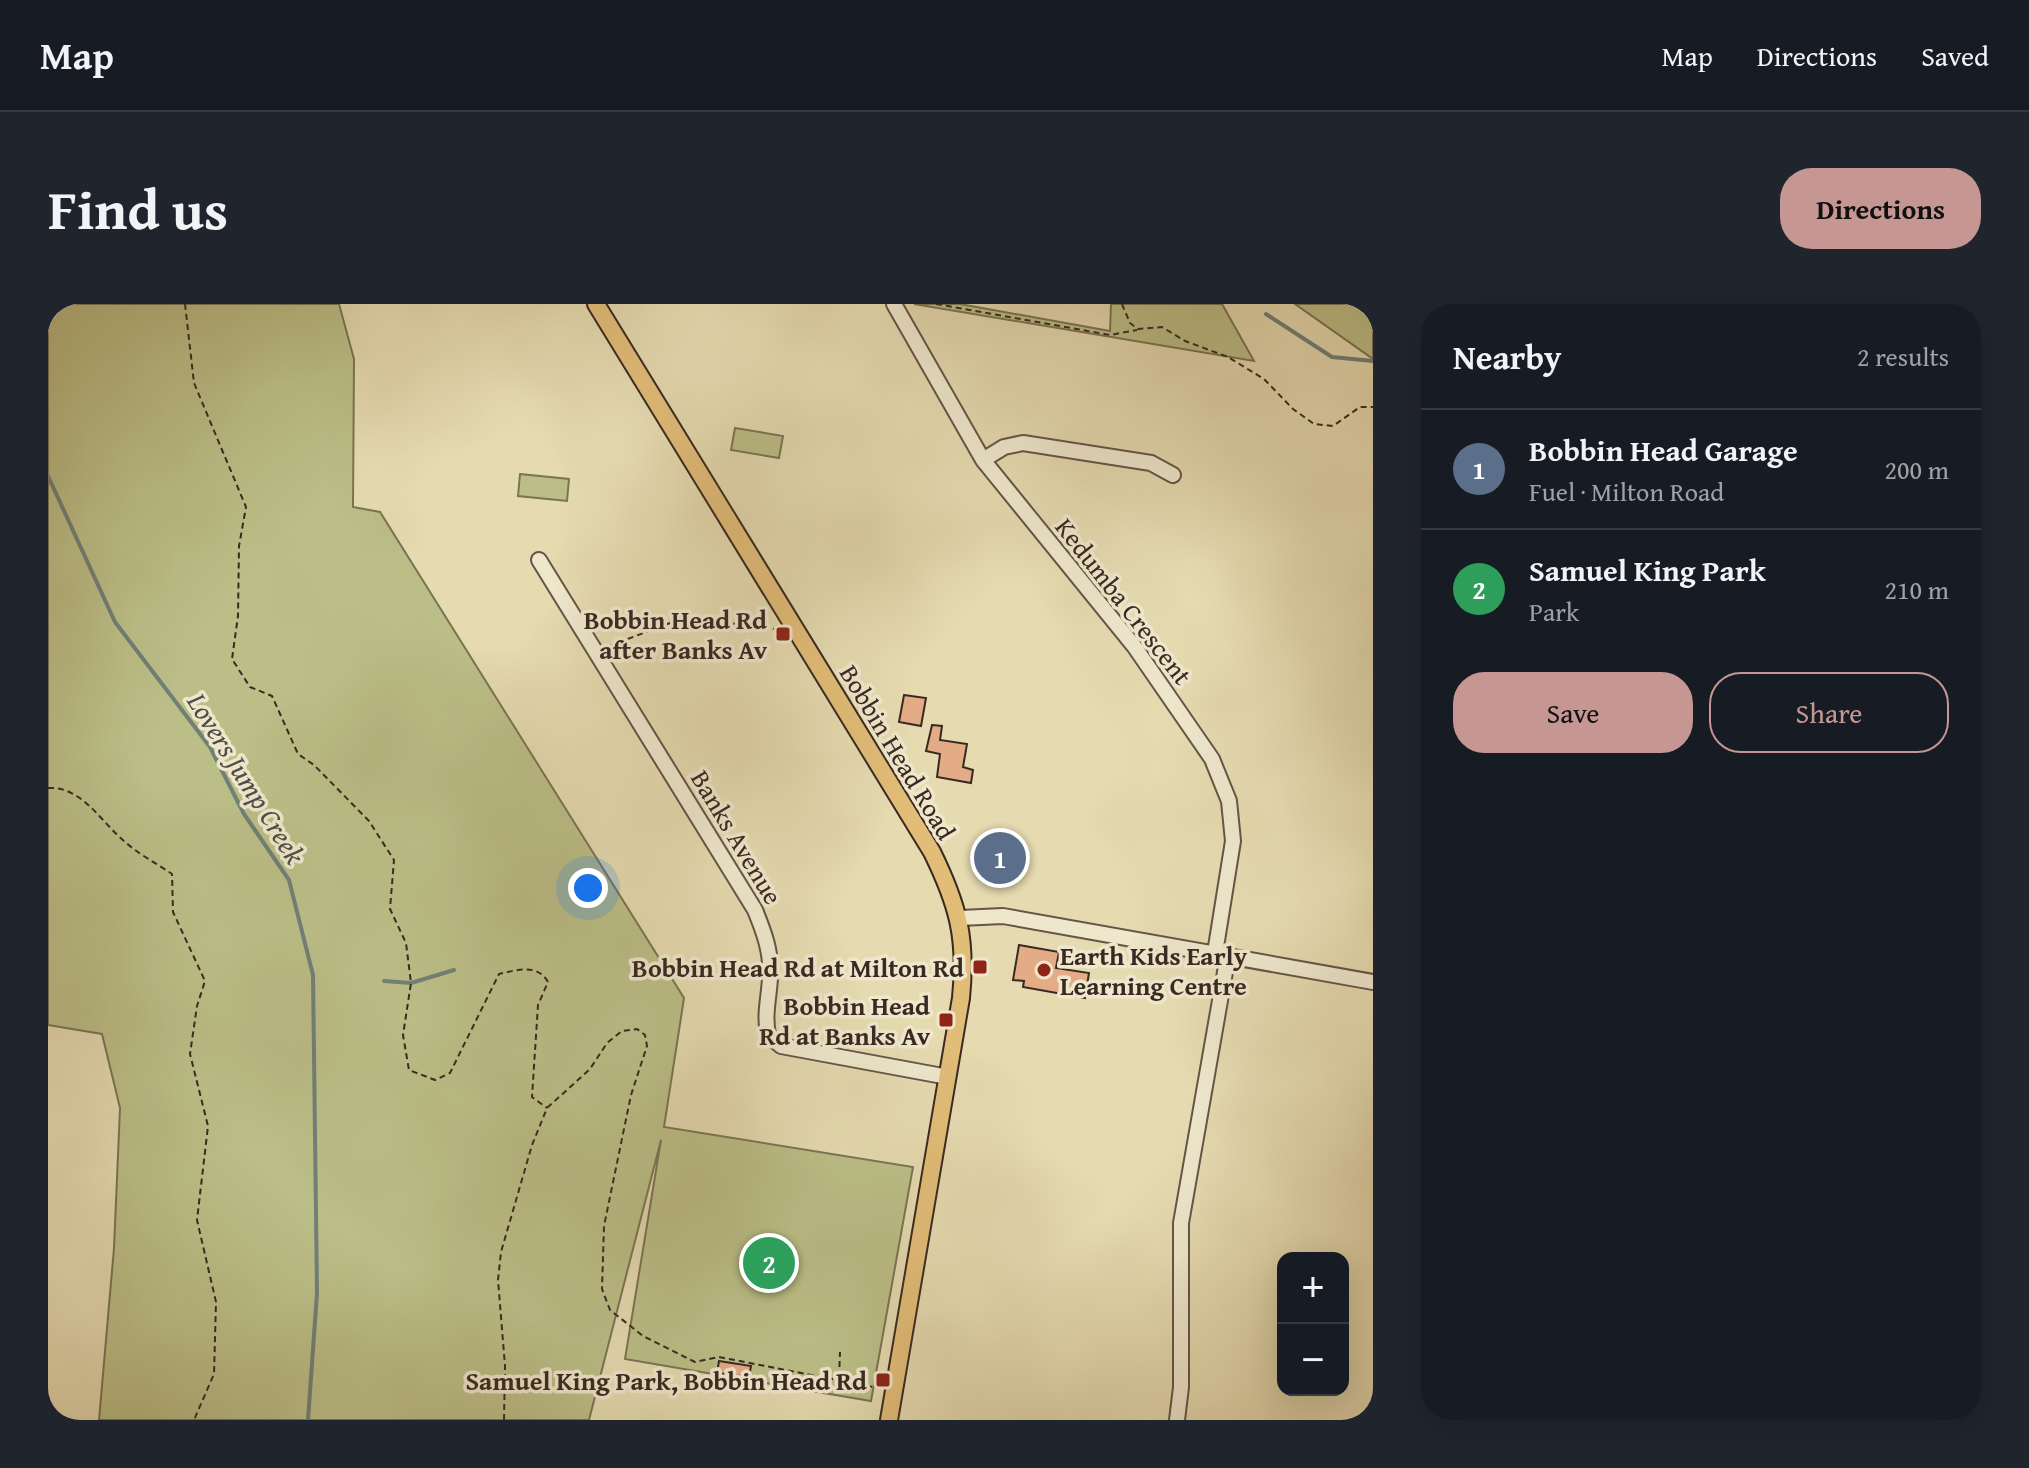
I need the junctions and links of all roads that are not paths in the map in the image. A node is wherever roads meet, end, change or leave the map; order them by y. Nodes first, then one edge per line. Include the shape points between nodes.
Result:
1 (596, 304) edge
2 (894, 304) edge
3 (983, 460) junction
4 (1173, 475) dead end
5 (539, 560) dead end
6 (960, 918) junction
7 (1222, 954) junction
8 (1373, 982) edge
9 (948, 1077) junction
10 (889, 1420) edge
11 (1177, 1420) edge

1 - 6 main road, Bobbin Head Road via 932,852
2 - 3 street, Kedumba Crescent
3 - 4 street via 1023,443 1151,463
3 - 7 street, Kedumba Crescent via 1134,646 1212,759 1224,784 1233,841
5 - 9 street, Banks Avenue via 755,910 768,943 768,1035 781,1046
6 - 7 street via 1003,916
6 - 9 main road, Bobbin Head Road via 964,968
7 - 8 street
7 - 11 street, Kedumba Crescent via 1181,1223
9 - 10 main road, Bobbin Head Road

